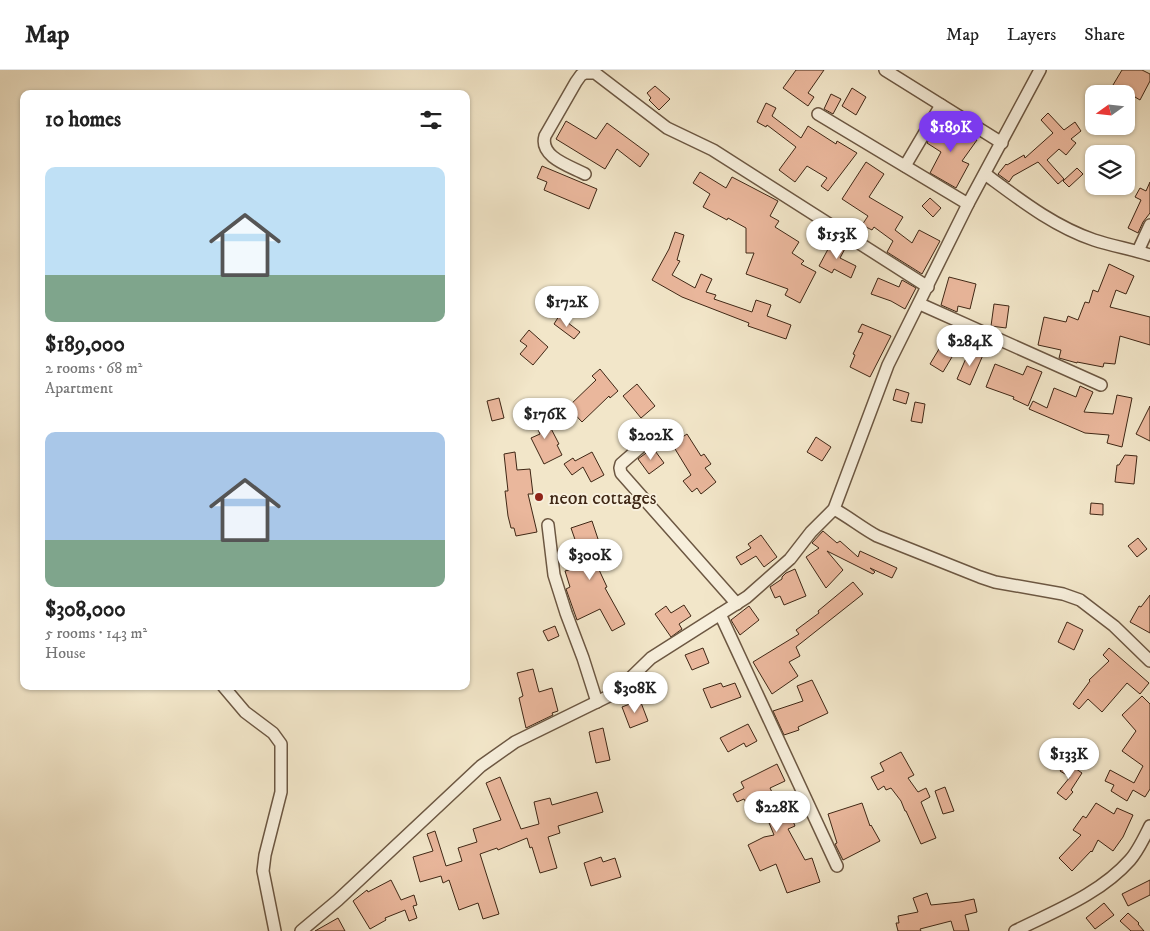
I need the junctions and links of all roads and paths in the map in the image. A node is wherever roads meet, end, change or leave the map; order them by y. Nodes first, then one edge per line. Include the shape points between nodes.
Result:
1 (885, 70) edge
2 (1040, 70) edge
3 (942, 105) junction
4 (818, 114) dead end
5 (1002, 143) junction
6 (904, 166) junction
7 (586, 174) dead end
8 (985, 174) junction
9 (968, 204) junction
10 (1150, 225) edge
11 (1138, 251) junction
12 (1150, 255) edge
13 (928, 286) junction
14 (920, 304) junction
15 (1101, 385) dead end
16 (652, 437) dead end
17 (834, 509) junction
18 (548, 525) dead end
19 (737, 604) junction
20 (720, 614) junction
21 (1150, 661) edge
22 (227, 690) edge
23 (597, 702) junction
24 (1148, 831) edge
25 (837, 866) dead end
26 (276, 931) edge
27 (301, 931) edge
28 (1015, 931) edge

1 - 3 street
2 - 5 street
3 - 5 street
3 - 6 street
4 - 6 street
5 - 8 street
6 - 9 street
7 - 13 street via 553,157 543,142 576,82 581,76 595,73 667,128 713,150
8 - 9 street
8 - 11 street via 1052,220 1093,239
9 - 13 street
10 - 11 street
11 - 12 street
13 - 14 street
14 - 15 street
14 - 17 street via 888,365
16 - 19 street via 621,464 621,473
17 - 19 street via 790,559
17 - 21 street via 877,536 980,577 1080,600 1114,626
18 - 23 street via 554,575
19 - 20 street
20 - 23 street via 651,658 615,692
20 - 25 street
22 - 26 street via 281,744 281,792 263,871
23 - 27 street via 515,742 481,766
24 - 28 street via 1132,859 1102,886

